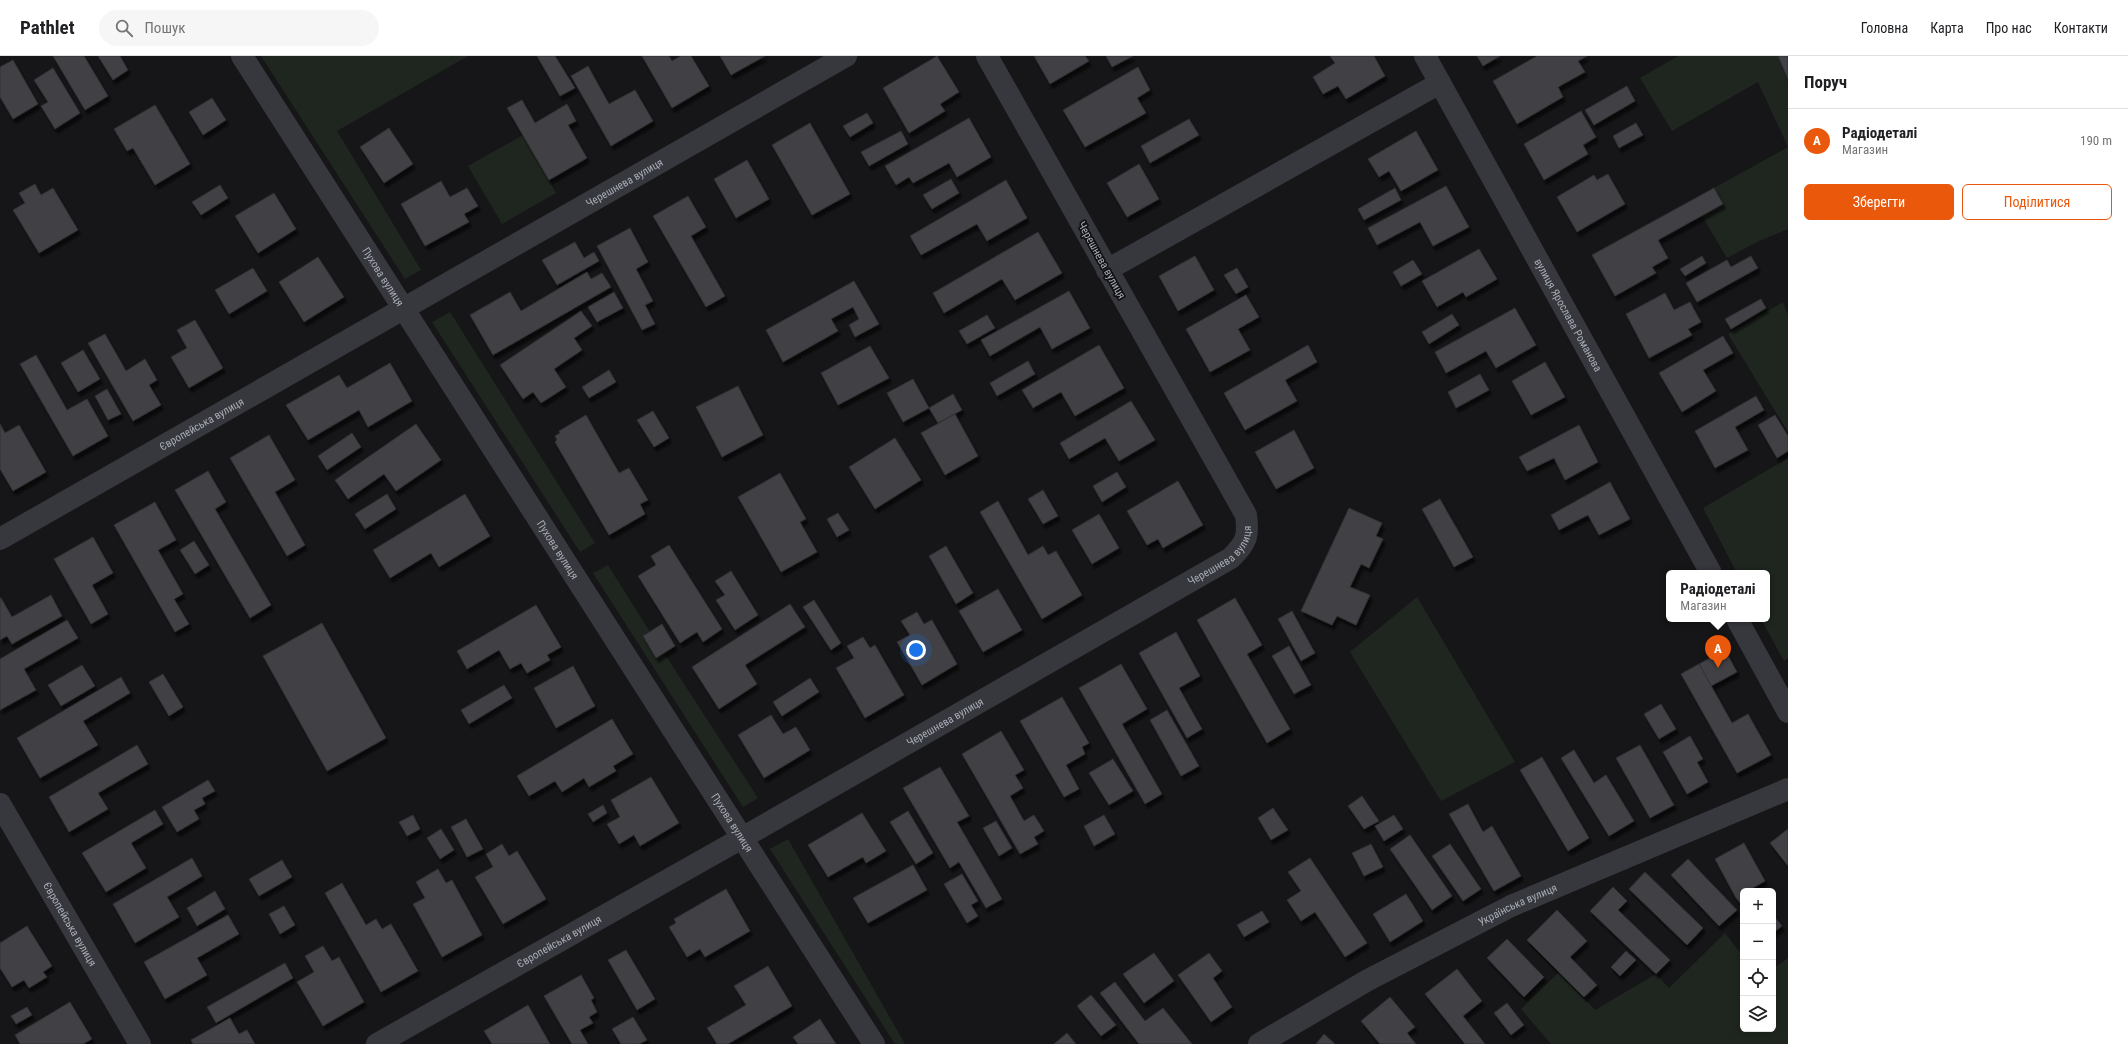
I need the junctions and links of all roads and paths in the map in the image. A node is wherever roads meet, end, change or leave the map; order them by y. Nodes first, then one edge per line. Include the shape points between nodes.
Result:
1 (242, 56) edge
2 (846, 56) edge
3 (987, 56) edge
4 (1425, 56) edge
5 (1440, 83) junction
6 (1107, 270) junction
7 (403, 308) junction
8 (0, 539) edge
9 (1709, 570) edge
10 (1739, 622) edge
11 (1788, 712) edge
12 (1788, 789) edge
13 (0, 804) edge
14 (742, 838) junction
15 (140, 1044) edge
16 (377, 1044) edge
17 (874, 1044) edge
18 (1259, 1044) edge

1 - 7 street, Пухова вулиця
2 - 7 street, Черешнева вулиця
3 - 6 street, Черешнева вулиця
4 - 5 street, вулиця Ярослава Романова
5 - 6 street
5 - 9 street, вулиця Ярослава Романова
6 - 14 street, Черешнева вулиця via 1246,516 1248,529 1245,544 1231,558
7 - 8 street, Європейська вулиця
7 - 14 street, Пухова вулиця
10 - 11 street
12 - 18 street, Українська вулиця via 1511,906 1368,980
13 - 15 street, Європейська вулиця
14 - 16 street, Європейська вулиця
14 - 17 street, Пухова вулиця

